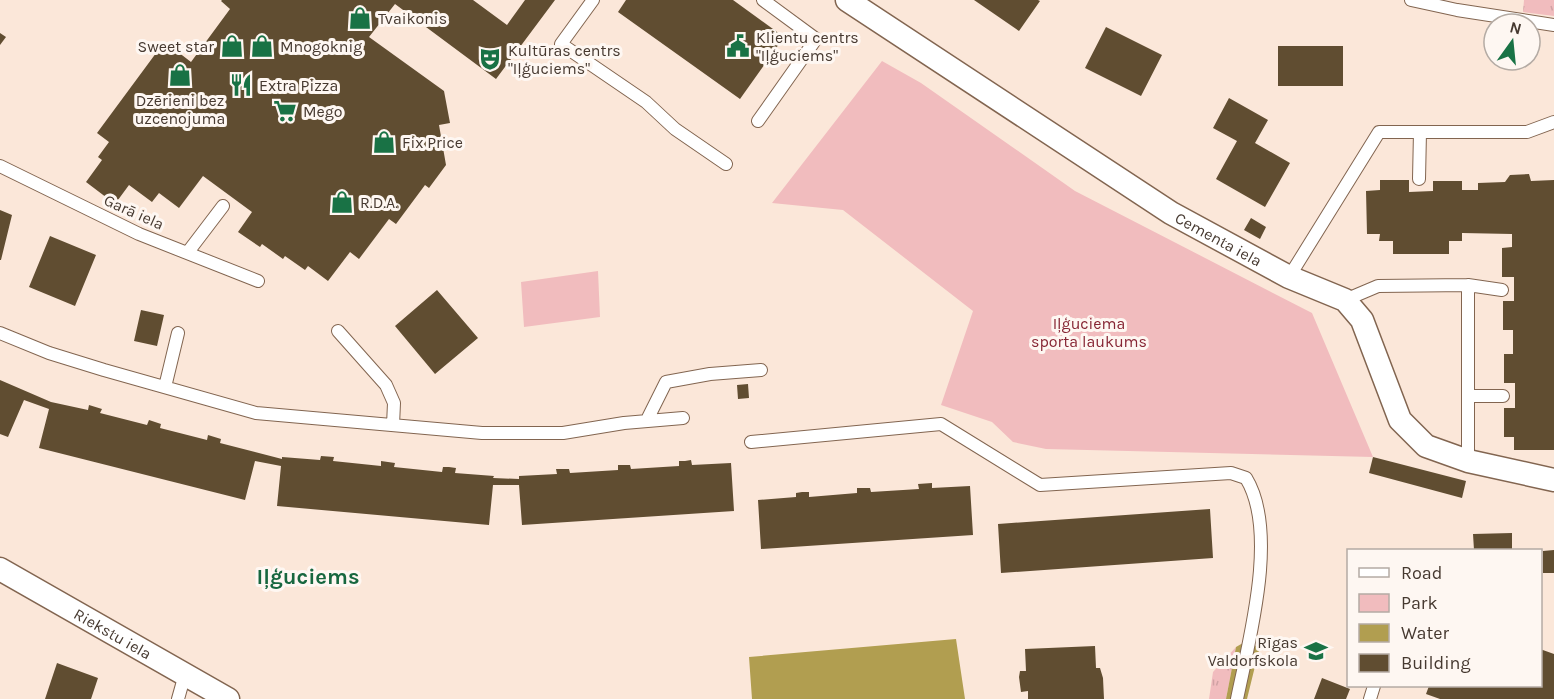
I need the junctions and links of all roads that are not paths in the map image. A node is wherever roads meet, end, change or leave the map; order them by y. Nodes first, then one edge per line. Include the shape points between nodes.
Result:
1 (593, 0) edge
2 (763, 0) edge
3 (847, 0) edge
4 (1411, 0) edge
5 (1554, 25) edge
6 (758, 121) dead end
7 (1554, 122) edge
8 (1419, 132) junction
9 (726, 164) dead end
10 (0, 166) edge
11 (1419, 179) dead end
12 (223, 206) dead end
13 (188, 252) junction
14 (1289, 277) junction
15 (258, 281) dead end
16 (1468, 285) junction
17 (1502, 290) dead end
18 (1345, 300) junction
19 (338, 331) dead end
20 (0, 333) edge
21 (177, 333) dead end
22 (761, 370) dead end
23 (165, 387) junction
24 (1468, 396) junction
25 (1503, 396) dead end
26 (683, 418) dead end
27 (647, 420) junction
28 (393, 425) junction
29 (751, 442) dead end
30 (1468, 461) junction
31 (1554, 480) edge
32 (0, 569) edge
33 (185, 674) junction
34 (178, 699) edge
35 (228, 699) edge
36 (1237, 699) edge

1 - 9 lane via 561,44 646,102 675,129
2 - 6 lane via 816,39
3 - 14 street, Cementa iela via 1171,213
4 - 5 lane
7 - 8 lane via 1527,132
8 - 11 lane
8 - 14 lane via 1379,132
10 - 13 lane, Garā iela via 139,234
12 - 13 lane
13 - 15 lane, Garā iela
14 - 18 street, Cementa iela
16 - 17 lane
16 - 18 lane via 1378,286
16 - 24 lane
18 - 30 street, Cementa iela via 1362,320 1400,420 1426,446
19 - 28 lane via 386,385 394,403
20 - 23 lane via 50,353
21 - 23 lane
22 - 27 lane via 666,382
23 - 28 lane via 256,413
24 - 25 lane
24 - 30 lane
26 - 27 lane
27 - 28 lane via 563,433 482,433
29 - 36 lane via 941,424 1040,485 1231,473 1246,478 1254,491 1261,532 1255,613
30 - 31 street, Cementa iela
32 - 33 street, Riekstu iela
33 - 34 lane
33 - 35 street, Riekstu iela

